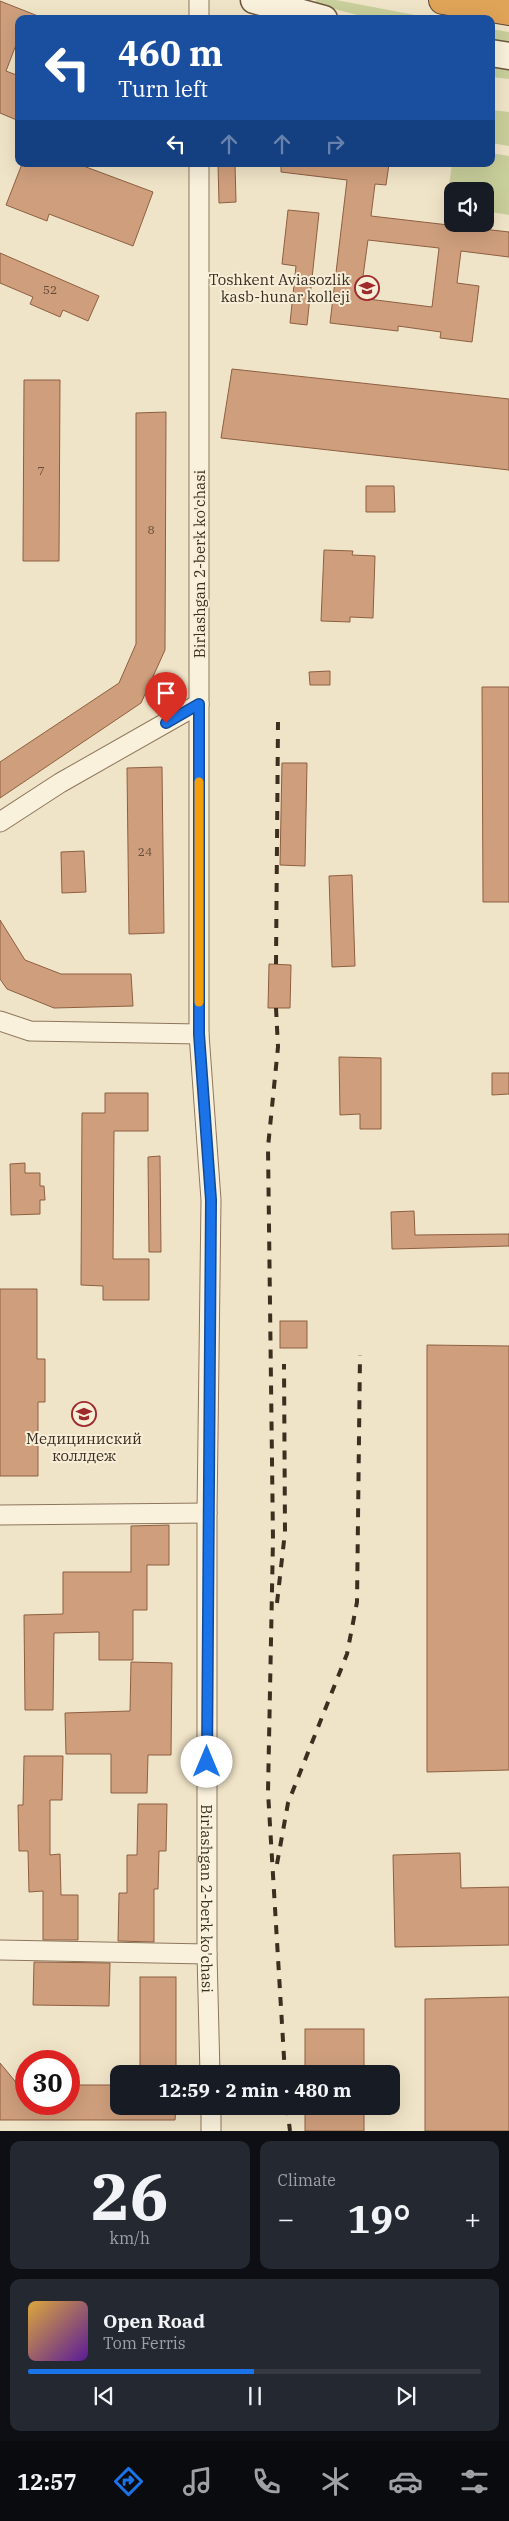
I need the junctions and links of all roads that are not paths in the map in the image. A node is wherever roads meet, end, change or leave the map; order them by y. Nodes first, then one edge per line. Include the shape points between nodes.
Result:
1 (199, 0) edge
2 (254, 0) edge
3 (443, 0) edge
4 (509, 11) edge
5 (199, 15) edge
6 (309, 15) edge
7 (495, 54) edge
8 (509, 56) edge
9 (199, 167) edge
10 (199, 704) junction
11 (0, 822) edge
12 (0, 1021) edge
13 (199, 1034) junction
14 (207, 1513) junction
15 (0, 1515) edge
16 (0, 1950) edge
17 (207, 1954) junction
18 (210, 2065) edge
19 (211, 2115) edge
20 (211, 2131) edge

1 - 5 street
2 - 6 main road
3 - 4 highway
7 - 8 main road
9 - 10 street, Birlashgan 2-berk ko'chasi
10 - 11 street via 60,782
10 - 13 street, Birlashgan 2-berk ko'chasi
12 - 13 street via 30,1031
13 - 14 street, Birlashgan 2-berk ko'chasi via 211,1200
14 - 15 street
14 - 17 street, Birlashgan 2-berk ko'chasi
16 - 17 street
17 - 18 street, Birlashgan 2-berk ko'chasi
19 - 20 street

